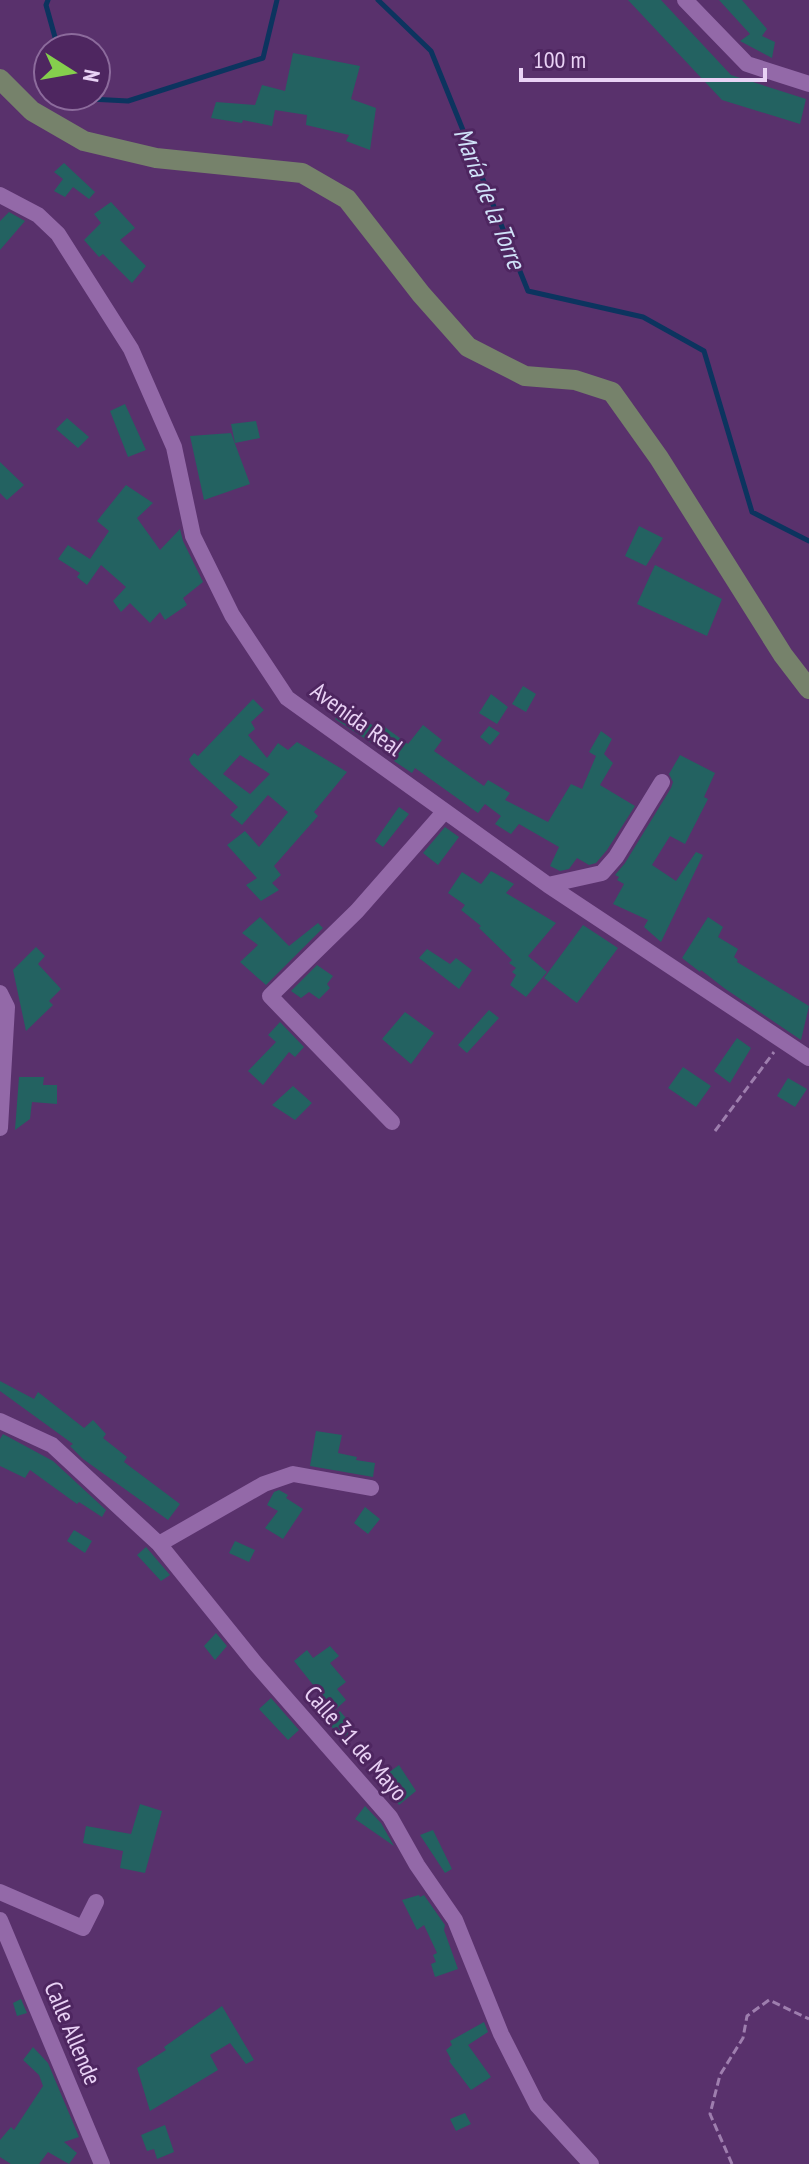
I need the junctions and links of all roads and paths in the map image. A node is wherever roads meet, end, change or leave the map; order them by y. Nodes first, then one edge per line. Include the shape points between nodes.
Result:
1 (685, 0) edge
2 (0, 79) edge
3 (809, 84) edge
4 (0, 195) edge
5 (809, 689) edge
6 (662, 782) dead end
7 (444, 812) junction
8 (548, 885) junction
9 (0, 993) edge
10 (783, 1040) junction
11 (809, 1058) edge
12 (392, 1122) dead end
13 (0, 1128) edge
14 (715, 1131) dead end
15 (0, 1421) edge
16 (371, 1488) dead end
17 (159, 1544) junction
18 (0, 1892) edge
19 (96, 1902) dead end
20 (0, 1920) edge
21 (809, 2019) edge
22 (102, 2164) edge
23 (591, 2164) edge
24 (732, 2164) edge

1 - 3 street via 747,64
2 - 5 main road via 32,111 84,141 156,158 302,173 347,199 468,347 525,376 575,380 612,392
4 - 7 street, Avenida Real via 38,215 58,234 131,349 174,447 193,536 232,615 287,698
6 - 8 street via 602,873
7 - 8 street, Avenida Real
7 - 12 street via 357,911 270,996
8 - 10 street, Avenida Real
9 - 13 street via 7,1007
10 - 11 street, Avenida Real
10 - 14 path
15 - 17 street, Calle 31 de Mayo via 52,1445
16 - 17 street via 293,1474 264,1484
17 - 23 street, Calle 31 de Mayo via 390,1817 455,1920 501,2034 537,2105
18 - 19 street via 83,1928
20 - 22 street, Calle Allende
21 - 24 path via 769,2000 747,2016 743,2038 720,2075 710,2114

